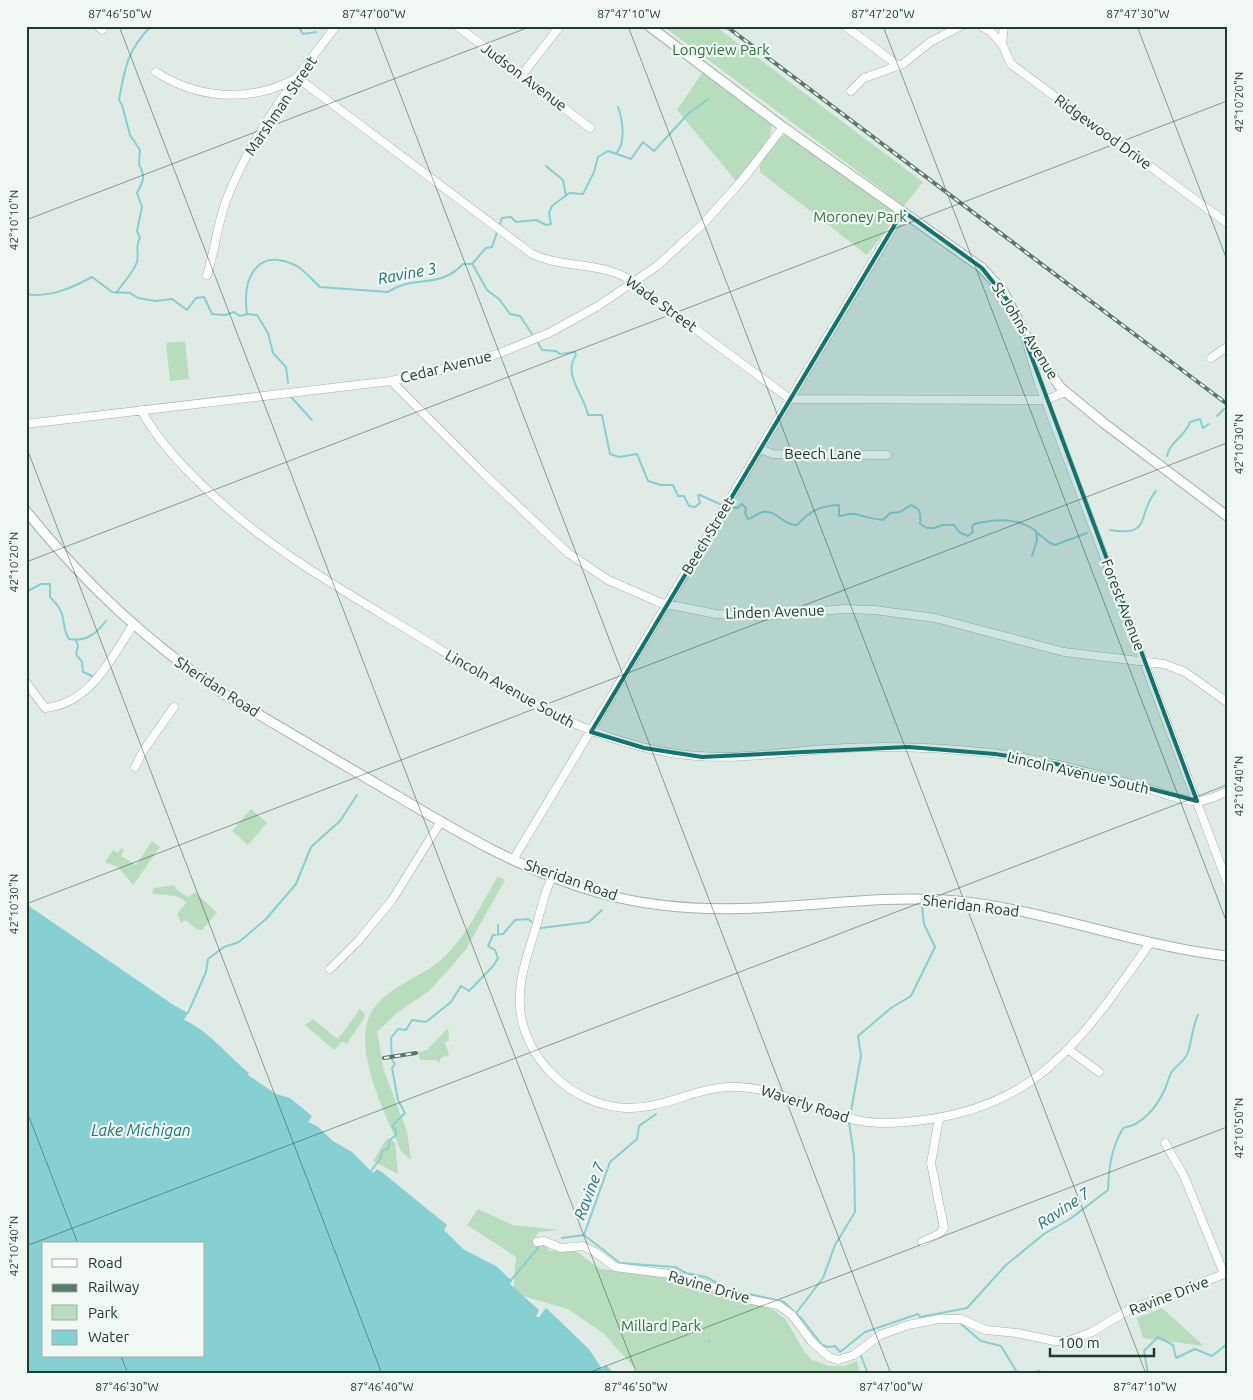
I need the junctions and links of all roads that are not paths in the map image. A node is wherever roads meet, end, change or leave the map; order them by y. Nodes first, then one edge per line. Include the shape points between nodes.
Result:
1 (336, 26) edge
2 (457, 26) edge
3 (560, 26) edge
4 (649, 26) edge
5 (845, 26) edge
6 (961, 26) edge
7 (981, 26) edge
8 (1004, 26) edge
9 (1002, 44) junction
10 (899, 66) junction
11 (156, 72) dead end
12 (522, 75) junction
13 (295, 79) junction
14 (851, 91) dead end
15 (783, 127) junction
16 (590, 128) dead end
17 (903, 211) junction
18 (1227, 223) edge
19 (207, 275) dead end
20 (635, 283) junction
21 (1022, 326) junction
22 (1227, 347) edge
23 (1211, 358) dead end
24 (391, 381) junction
25 (1065, 392) junction
26 (790, 399) junction
27 (1046, 400) junction
28 (141, 410) junction
29 (26, 424) edge
30 (760, 449) junction
31 (887, 454) dead end
32 (26, 511) edge
33 (1227, 516) edge
34 (668, 604) junction
35 (133, 625) junction
36 (1144, 660) junction
37 (26, 682) edge
38 (1227, 702) edge
39 (174, 707) dead end
40 (591, 732) junction
41 (135, 767) dead end
42 (1227, 792) edge
43 (1197, 802) junction
44 (440, 823) junction
45 (513, 860) junction
46 (553, 876) junction
47 (1227, 882) edge
48 (1149, 944) junction
49 (1227, 956) edge
50 (330, 969) dead end
51 (1069, 1050) junction
52 (1098, 1072) dead end
53 (938, 1118) junction
54 (1165, 1143) dead end
55 (537, 1242) dead end
56 (922, 1242) dead end
57 (1225, 1273) edge

1 - 13 street, Marshman Street
2 - 12 street, Judson Avenue
3 - 12 street
4 - 15 street, St Johns Avenue
5 - 10 street
6 - 10 street via 935,39
7 - 9 street
8 - 9 street
9 - 18 street, Ridgewood Drive via 1011,64
10 - 14 street via 864,78
11 - 13 street via 178,85 214,95 268,90
12 - 16 street, Judson Avenue
13 - 19 street, Marshman Street via 256,137 237,175 216,234
13 - 20 street, Wade Street via 532,254 554,263 614,271
15 - 17 street, St Johns Avenue
15 - 20 street, Cedar Avenue via 704,223
17 - 21 street, St Johns Avenue via 994,280
17 - 26 street, Beech Street
20 - 24 street, Cedar Avenue via 560,327 512,349 455,368
20 - 26 street, Wade Street
21 - 25 street, St Johns Avenue via 1034,351
21 - 27 street, Forest Avenue
22 - 23 street
24 - 28 street, Cedar Avenue
24 - 34 street, Linden Avenue via 568,553 608,580
25 - 27 street
25 - 33 street, St Johns Avenue
26 - 27 street
26 - 30 street, Beech Street
27 - 36 street, Forest Avenue
28 - 29 street, Cedar Avenue
28 - 40 street, Lincoln Avenue South via 164,445 207,490 290,559 513,693
30 - 31 street, Beech Lane via 773,454
30 - 34 street, Beech Street
32 - 35 street, Sheridan Road via 88,583
34 - 36 street, Linden Avenue via 741,616 844,609 908,613 1064,652
34 - 40 street, Beech Street
35 - 37 street via 94,683 68,702 46,708
35 - 44 street, Sheridan Road via 224,694
36 - 38 street, Linden Avenue via 1185,672
36 - 43 street, Forest Avenue
39 - 41 street
40 - 43 street, Lincoln Avenue South via 644,748 702,757 908,747 995,754 1056,764
40 - 45 street, Beech Street
42 - 43 street
43 - 47 street, Forest Avenue
44 - 45 street, Sheridan Road
44 - 50 street via 392,900
45 - 46 street, Sheridan Road
46 - 48 street, Sheridan Road via 599,893 676,906 773,908 875,899 944,900 1029,913
46 - 53 street, Waverly Road via 525,963 520,1008 537,1053 569,1089 599,1104 626,1108 663,1105 722,1087 755,1088 781,1093 855,1120
48 - 49 street, Sheridan Road
48 - 51 street, Waverly Road
51 - 52 street
51 - 53 street, Waverly Road via 1044,1072 1005,1097
53 - 56 street via 931,1163 944,1228 940,1234
54 - 57 street via 1191,1191
55 - 57 street, Ravine Drive via 544,1241 561,1248 583,1246 615,1267 670,1274 736,1297 778,1305 792,1315 811,1341 829,1357 838,1360 854,1355 880,1335 940,1318 961,1319 986,1330 1069,1341 1127,1311

